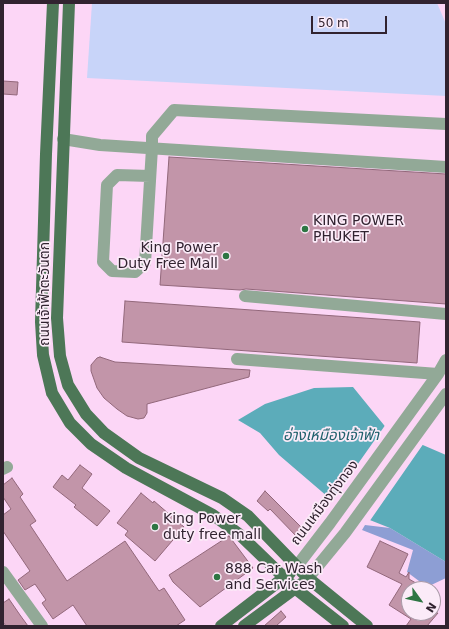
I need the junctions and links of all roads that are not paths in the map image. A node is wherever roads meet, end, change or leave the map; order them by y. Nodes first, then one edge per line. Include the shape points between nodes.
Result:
1 (53, 3) edge
2 (69, 3) edge
3 (446, 124) edge
4 (63, 139) junction
5 (152, 148) junction
6 (446, 167) edge
7 (150, 176) junction
8 (245, 296) dead end
9 (446, 314) edge
10 (237, 359) dead end
11 (446, 360) edge
12 (438, 374) junction
13 (446, 394) edge
14 (297, 566) junction
15 (3, 572) edge
16 (285, 578) junction
17 (308, 578) junction
18 (7, 587) edge
19 (296, 589) junction
20 (42, 626) edge
21 (221, 626) edge
22 (244, 626) edge
23 (343, 626) edge
24 (367, 626) edge

1 - 16 main road, ถนนเจ้าฟ้าตะวันตก via 46,154 42,340 50,387 62,411 75,429 91,444 126,468 213,515 239,534
2 - 4 main road, ถนนเจ้าฟ้าตะวันตก
3 - 5 street via 174,110 152,136
4 - 5 street via 100,145
4 - 14 main road, ถนนเจ้าฟ้าตะวันตก via 57,334 63,370 73,396 104,433 145,461 230,503 248,516
5 - 6 street
5 - 7 street
7 - 7 street via 145,263 135,272 112,271 103,262 107,185 117,175
8 - 9 street
10 - 12 street
11 - 12 street, ถนนเหมืองทุ่งทอง
12 - 14 street, ถนนเหมืองทุ่งทอง
13 - 17 street via 345,533
14 - 16 main road
14 - 17 main road, ถนนเจ้าฟ้าตะวันตก
15 - 18 street
16 - 19 main road, ถนนเจ้าฟ้าตะวันตก
16 - 21 main road
17 - 19 main road
17 - 24 main road, ถนนเจ้าฟ้าตะวันตก
18 - 20 street
19 - 22 main road
19 - 23 main road, ถนนเจ้าฟ้าตะวันตก

